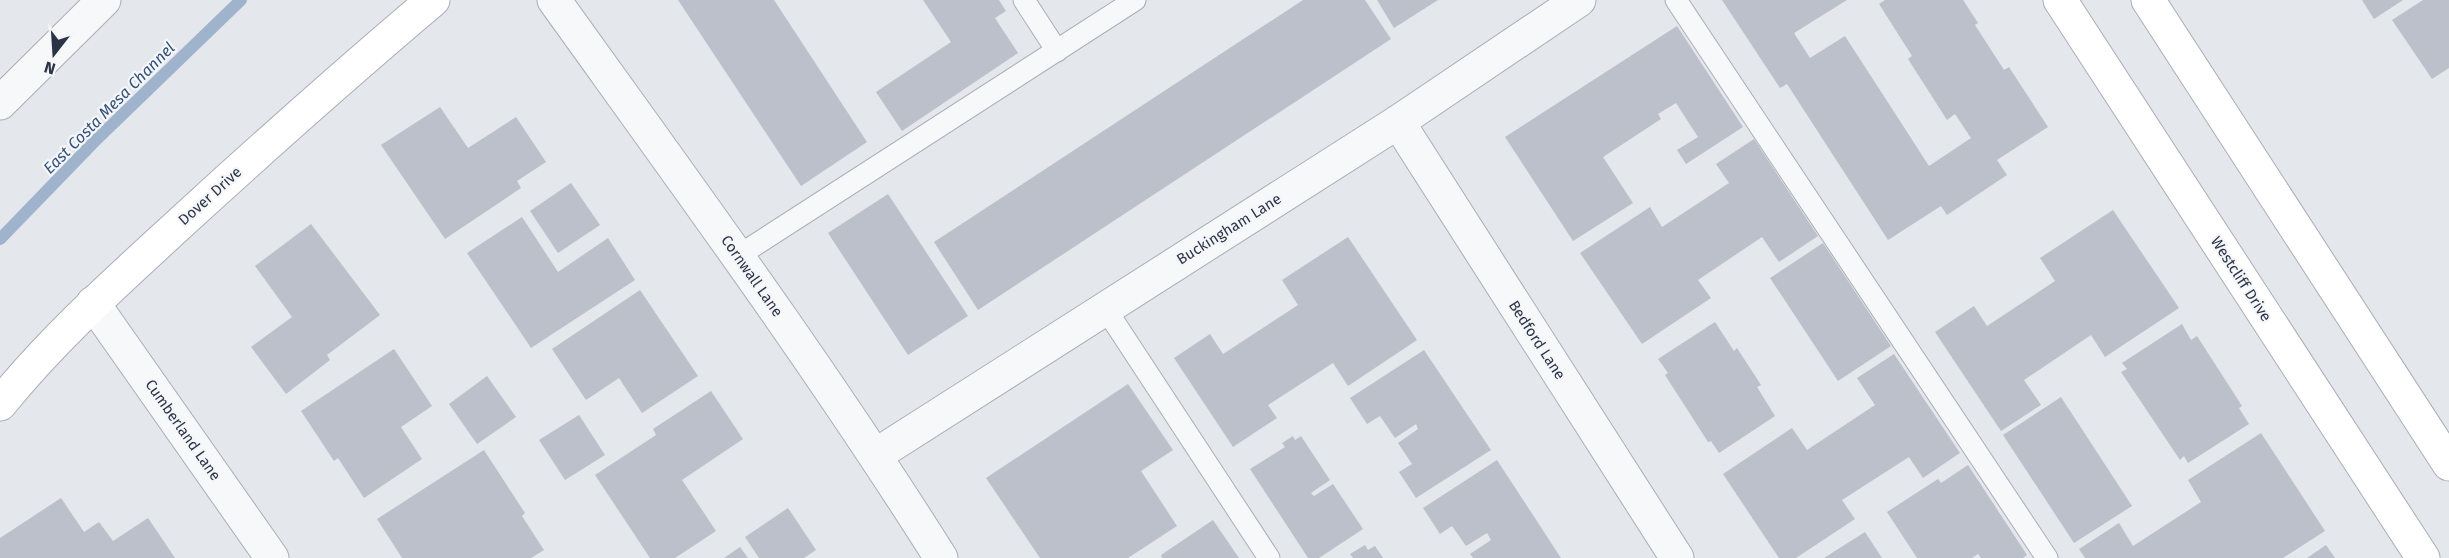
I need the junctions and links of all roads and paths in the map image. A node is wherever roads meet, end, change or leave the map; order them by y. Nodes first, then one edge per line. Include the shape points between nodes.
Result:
1 (104, 0) edge
2 (433, 0) edge
3 (554, 0) edge
4 (1023, 0) edge
5 (1135, 0) edge
6 (1579, 0) edge
7 (1676, 0) edge
8 (2060, 0) edge
9 (2148, 0) edge
10 (1057, 51) junction
11 (0, 103) edge
12 (1398, 122) junction
13 (738, 256) junction
14 (93, 303) junction
15 (1105, 308) junction
16 (0, 404) edge
17 (876, 455) junction
18 (2449, 464) edge
19 (272, 558) edge
20 (941, 558) edge
21 (1269, 558) edge
22 (1677, 558) edge
23 (2047, 558) edge
24 (2423, 558) edge

1 - 11 street
2 - 14 street, Dover Drive via 329,87
3 - 13 street, Cornwall Lane
4 - 10 lane
5 - 10 lane
6 - 12 street, Buckingham Lane
7 - 23 lane
8 - 24 street, Westcliff Drive
9 - 18 street
10 - 13 lane
12 - 15 street, Buckingham Lane
12 - 22 street, Bedford Lane
13 - 17 street, Cornwall Lane
14 - 16 street, Dover Drive via 28,369
14 - 19 street, Cumberland Lane
15 - 17 street, Buckingham Lane
15 - 21 lane
17 - 20 street, Cornwall Lane

